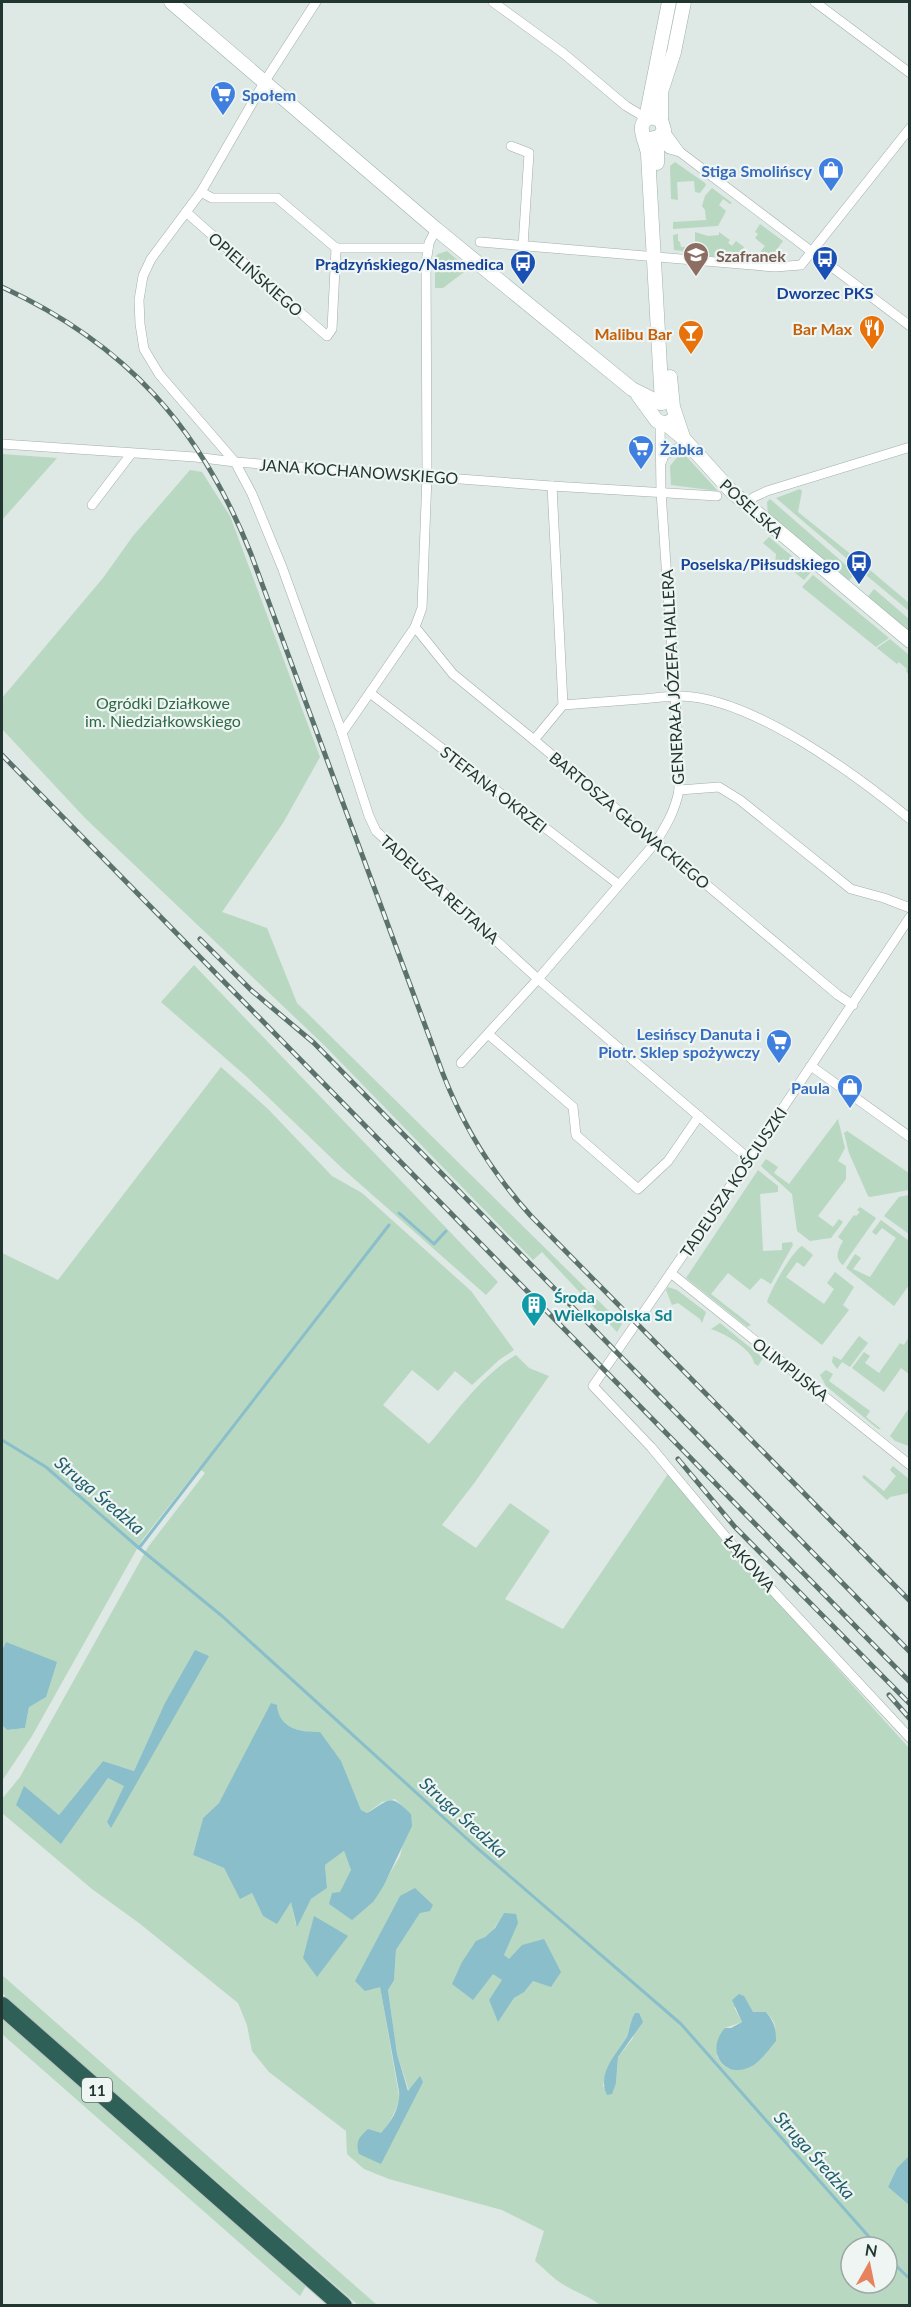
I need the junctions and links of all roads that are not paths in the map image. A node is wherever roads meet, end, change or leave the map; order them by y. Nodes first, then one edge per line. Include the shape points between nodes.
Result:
1 (171, 2) edge
2 (316, 2) edge
3 (495, 2) edge
4 (669, 2) edge
5 (684, 2) edge
6 (815, 2) edge
7 (909, 73) edge
8 (266, 81) junction
9 (652, 128) junction
10 (909, 128) edge
11 (511, 146) dead end
12 (680, 152) junction
13 (656, 162) junction
14 (201, 192) junction
15 (186, 212) junction
16 (436, 229) junction
17 (480, 242) dead end
18 (523, 246) junction
19 (336, 248) junction
20 (428, 248) junction
21 (812, 250) junction
22 (658, 257) junction
23 (909, 326) edge
24 (662, 374) junction
25 (632, 389) junction
26 (664, 413) junction
27 (687, 443) junction
28 (2, 444) edge
29 (909, 447) edge
30 (132, 454) junction
31 (235, 462) junction
32 (661, 464) junction
33 (427, 477) junction
34 (552, 486) junction
35 (661, 492) junction
36 (717, 496) dead end
37 (747, 504) junction
38 (92, 505) dead end
39 (415, 627) junction
40 (909, 641) edge
41 (370, 693) junction
42 (675, 696) junction
43 (563, 705) junction
44 (342, 733) junction
45 (534, 740) junction
46 (679, 790) junction
47 (909, 819) edge
48 (656, 842) junction
49 (618, 884) junction
50 (909, 908) edge
51 (909, 917) edge
52 (538, 979) junction
53 (853, 1005) junction
54 (488, 1034) junction
55 (461, 1063) dead end
56 (811, 1066) junction
57 (699, 1116) junction
58 (909, 1137) edge
59 (749, 1159) junction
60 (672, 1274) junction
61 (593, 1386) joint
62 (909, 1465) edge
63 (909, 1738) edge
64 (2, 2006) edge
65 (343, 2306) edge

1 - 8 street
2 - 8 street, TADEUSZA REJTANA
3 - 9 street
4 - 9 street, GENERAŁA JÓZEFA HALLERA
5 - 9 street, GENERAŁA JÓZEFA HALLERA
6 - 7 street
8 - 14 street, TADEUSZA REJTANA
8 - 16 street
9 - 12 street via 669,149
9 - 13 street, GENERAŁA JÓZEFA HALLERA
9 - 22 street, GENERAŁA JÓZEFA HALLERA via 648,154
10 - 21 street
11 - 18 street via 529,153
12 - 13 street via 663,155
12 - 21 street
13 - 22 street, GENERAŁA JÓZEFA HALLERA
14 - 15 street, TADEUSZA REJTANA
14 - 19 street via 212,198 277,198
15 - 19 street, OPIELIŃSKIEGO via 327,336 332,329
15 - 31 street, TADEUSZA REJTANA via 143,276 139,300 144,349 159,374
16 - 20 street
16 - 25 street
17 - 18 street
18 - 22 street
19 - 20 street
20 - 33 street
21 - 22 street via 801,265 775,267
21 - 23 street
22 - 24 street, GENERAŁA JÓZEFA HALLERA
22 - 26 street, GENERAŁA JÓZEFA HALLERA
24 - 25 street via 651,386
24 - 26 street, GENERAŁA JÓZEFA HALLERA
25 - 26 street
26 - 27 street, POSELSKA
26 - 32 street, GENERAŁA JÓZEFA HALLERA
27 - 32 street via 664,455
27 - 37 street, POSELSKA
28 - 30 street, JANA KOCHANOWSKIEGO
29 - 37 street via 767,491
30 - 31 street, JANA KOCHANOWSKIEGO
30 - 38 street
31 - 33 street, JANA KOCHANOWSKIEGO
31 - 44 street, TADEUSZA REJTANA via 282,567
32 - 35 street, GENERAŁA JÓZEFA HALLERA
33 - 34 street, JANA KOCHANOWSKIEGO
33 - 39 street via 422,608
34 - 35 street, JANA KOCHANOWSKIEGO
34 - 43 street
35 - 36 street, JANA KOCHANOWSKIEGO
35 - 42 street, GENERAŁA JÓZEFA HALLERA
37 - 40 street, POSELSKA
39 - 41 street
39 - 45 street, BARTOSZA GŁOWACKIEGO via 453,674
41 - 44 street
41 - 49 street, STEFANA OKRZEI
42 - 43 street
42 - 46 street, GENERAŁA JÓZEFA HALLERA
42 - 47 street via 714,702 759,717 859,780
43 - 45 street
44 - 52 street, TADEUSZA REJTANA via 376,831
45 - 48 street, BARTOSZA GŁOWACKIEGO
46 - 48 street, GENERAŁA JÓZEFA HALLERA via 671,819
46 - 50 street via 719,787 850,889
48 - 49 street, GENERAŁA JÓZEFA HALLERA
48 - 53 street, BARTOSZA GŁOWACKIEGO
49 - 52 street, GENERAŁA JÓZEFA HALLERA
51 - 53 street, TADEUSZA KOŚCIUSZKI
52 - 54 street, GENERAŁA JÓZEFA HALLERA
52 - 57 street, TADEUSZA REJTANA
53 - 56 street, TADEUSZA KOŚCIUSZKI
54 - 55 street, GENERAŁA JÓZEFA HALLERA
54 - 57 street via 573,1107 576,1135 638,1189 668,1161
56 - 58 street
56 - 59 street, TADEUSZA KOŚCIUSZKI
57 - 59 street, TADEUSZA REJTANA
59 - 60 street, TADEUSZA KOŚCIUSZKI
60 - 61 street, TADEUSZA KOŚCIUSZKI
60 - 62 street, OLIMPIJSKA
61 - 63 street, ŁĄKOWA via 651,1447 750,1566
64 - 65 highway, 11

